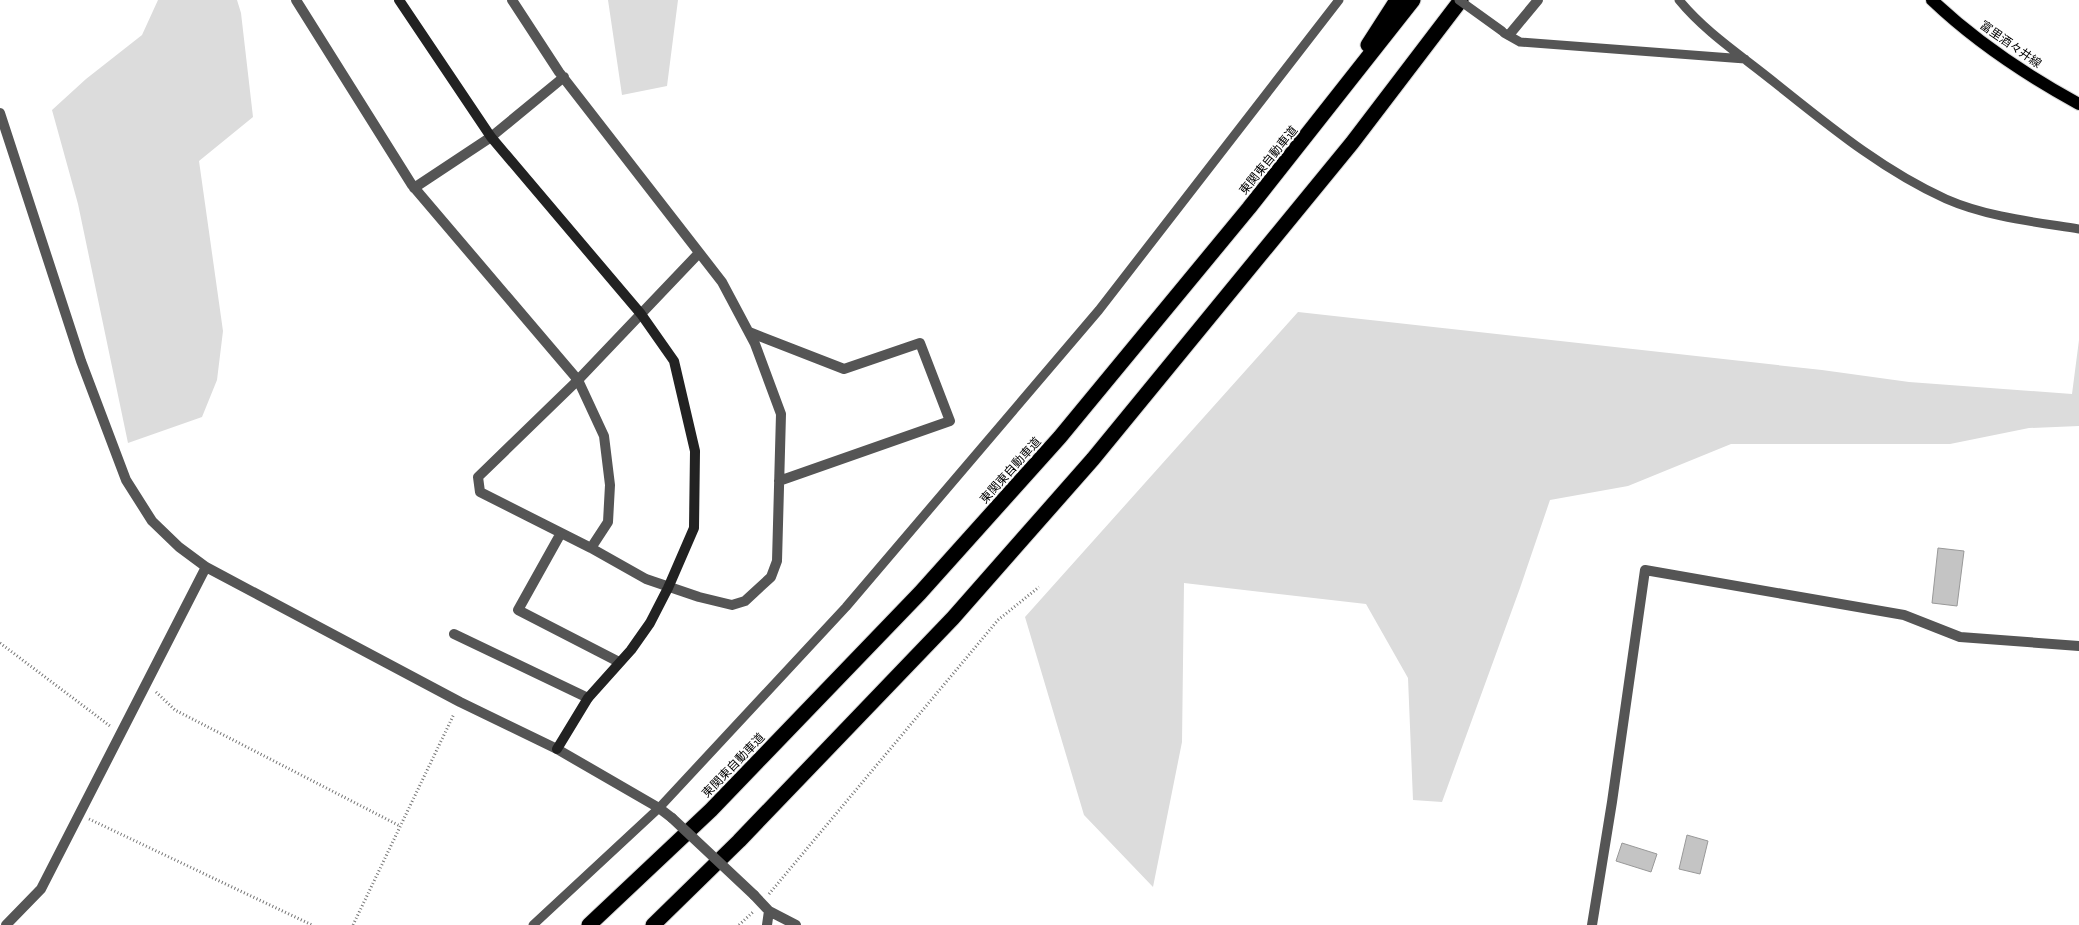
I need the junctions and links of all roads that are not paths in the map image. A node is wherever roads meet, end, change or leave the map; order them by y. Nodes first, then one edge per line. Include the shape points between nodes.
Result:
1 (296, 0) edge
2 (399, 0) edge
3 (512, 0) edge
4 (1340, 0) edge
5 (1397, 0) edge
6 (1413, 0) edge
7 (1460, 0) edge
8 (1538, 0) edge
9 (1679, 0) edge
10 (1932, 0) edge
11 (1505, 33) junction
12 (1745, 59) junction
13 (564, 77) junction
14 (2079, 104) edge
15 (0, 113) edge
16 (1318, 122) junction
17 (491, 137) junction
18 (414, 188) junction
19 (2079, 229) edge
20 (699, 253) junction
21 (641, 314) junction
22 (749, 332) junction
23 (578, 380) junction
24 (779, 481) junction
25 (561, 533) junction
26 (590, 548) junction
27 (206, 567) junction
28 (668, 588) junction
29 (454, 634) dead end
30 (2079, 646) edge
31 (619, 662) junction
32 (588, 698) junction
33 (557, 750) junction
34 (659, 808) junction
35 (765, 907) junction
36 (6, 925) edge
37 (533, 925) edge
38 (589, 925) edge
39 (653, 925) edge
40 (767, 925) edge
41 (796, 925) edge
42 (1592, 925) edge

1 - 18 street
2 - 17 street
3 - 13 street
4 - 34 lane via 1093,317 846,606
5 - 16 highway
6 - 16 highway, 東関東自動車道
7 - 11 lane, bridge
7 - 39 highway via 1352,144 1074,480 953,618 739,842
8 - 11 street
9 - 12 lane
10 - 14 main road, 富里酒々井線 via 1963,28 2016,67
11 - 12 lane via 1520,42
12 - 19 lane via 1860,150 1914,183 1972,208 2015,219
13 - 17 street
13 - 20 street
15 - 27 street via 82,361 126,480 152,521
16 - 38 highway, 東関東自動車道 via 1067,429 927,586 711,810
17 - 18 street
17 - 21 street
18 - 23 street
20 - 21 street
20 - 22 street via 722,282
21 - 23 street
21 - 28 street via 674,361 695,451 694,528
22 - 24 street via 782,414
22 - 24 street via 844,369 920,343 950,421
23 - 25 street via 478,477 480,492
23 - 26 street via 604,436 610,485 608,522
24 - 28 street via 777,561 771,577 761,587 745,601 732,605
25 - 26 street
25 - 31 street via 518,610
26 - 28 street
27 - 33 street
27 - 36 street via 41,889
28 - 31 street via 650,623 632,650
29 - 32 street
30 - 42 street via 1960,637 1904,615 1645,570
31 - 32 street
32 - 33 street
33 - 34 street
34 - 35 street, bridge
34 - 37 lane
35 - 40 street
35 - 41 street

